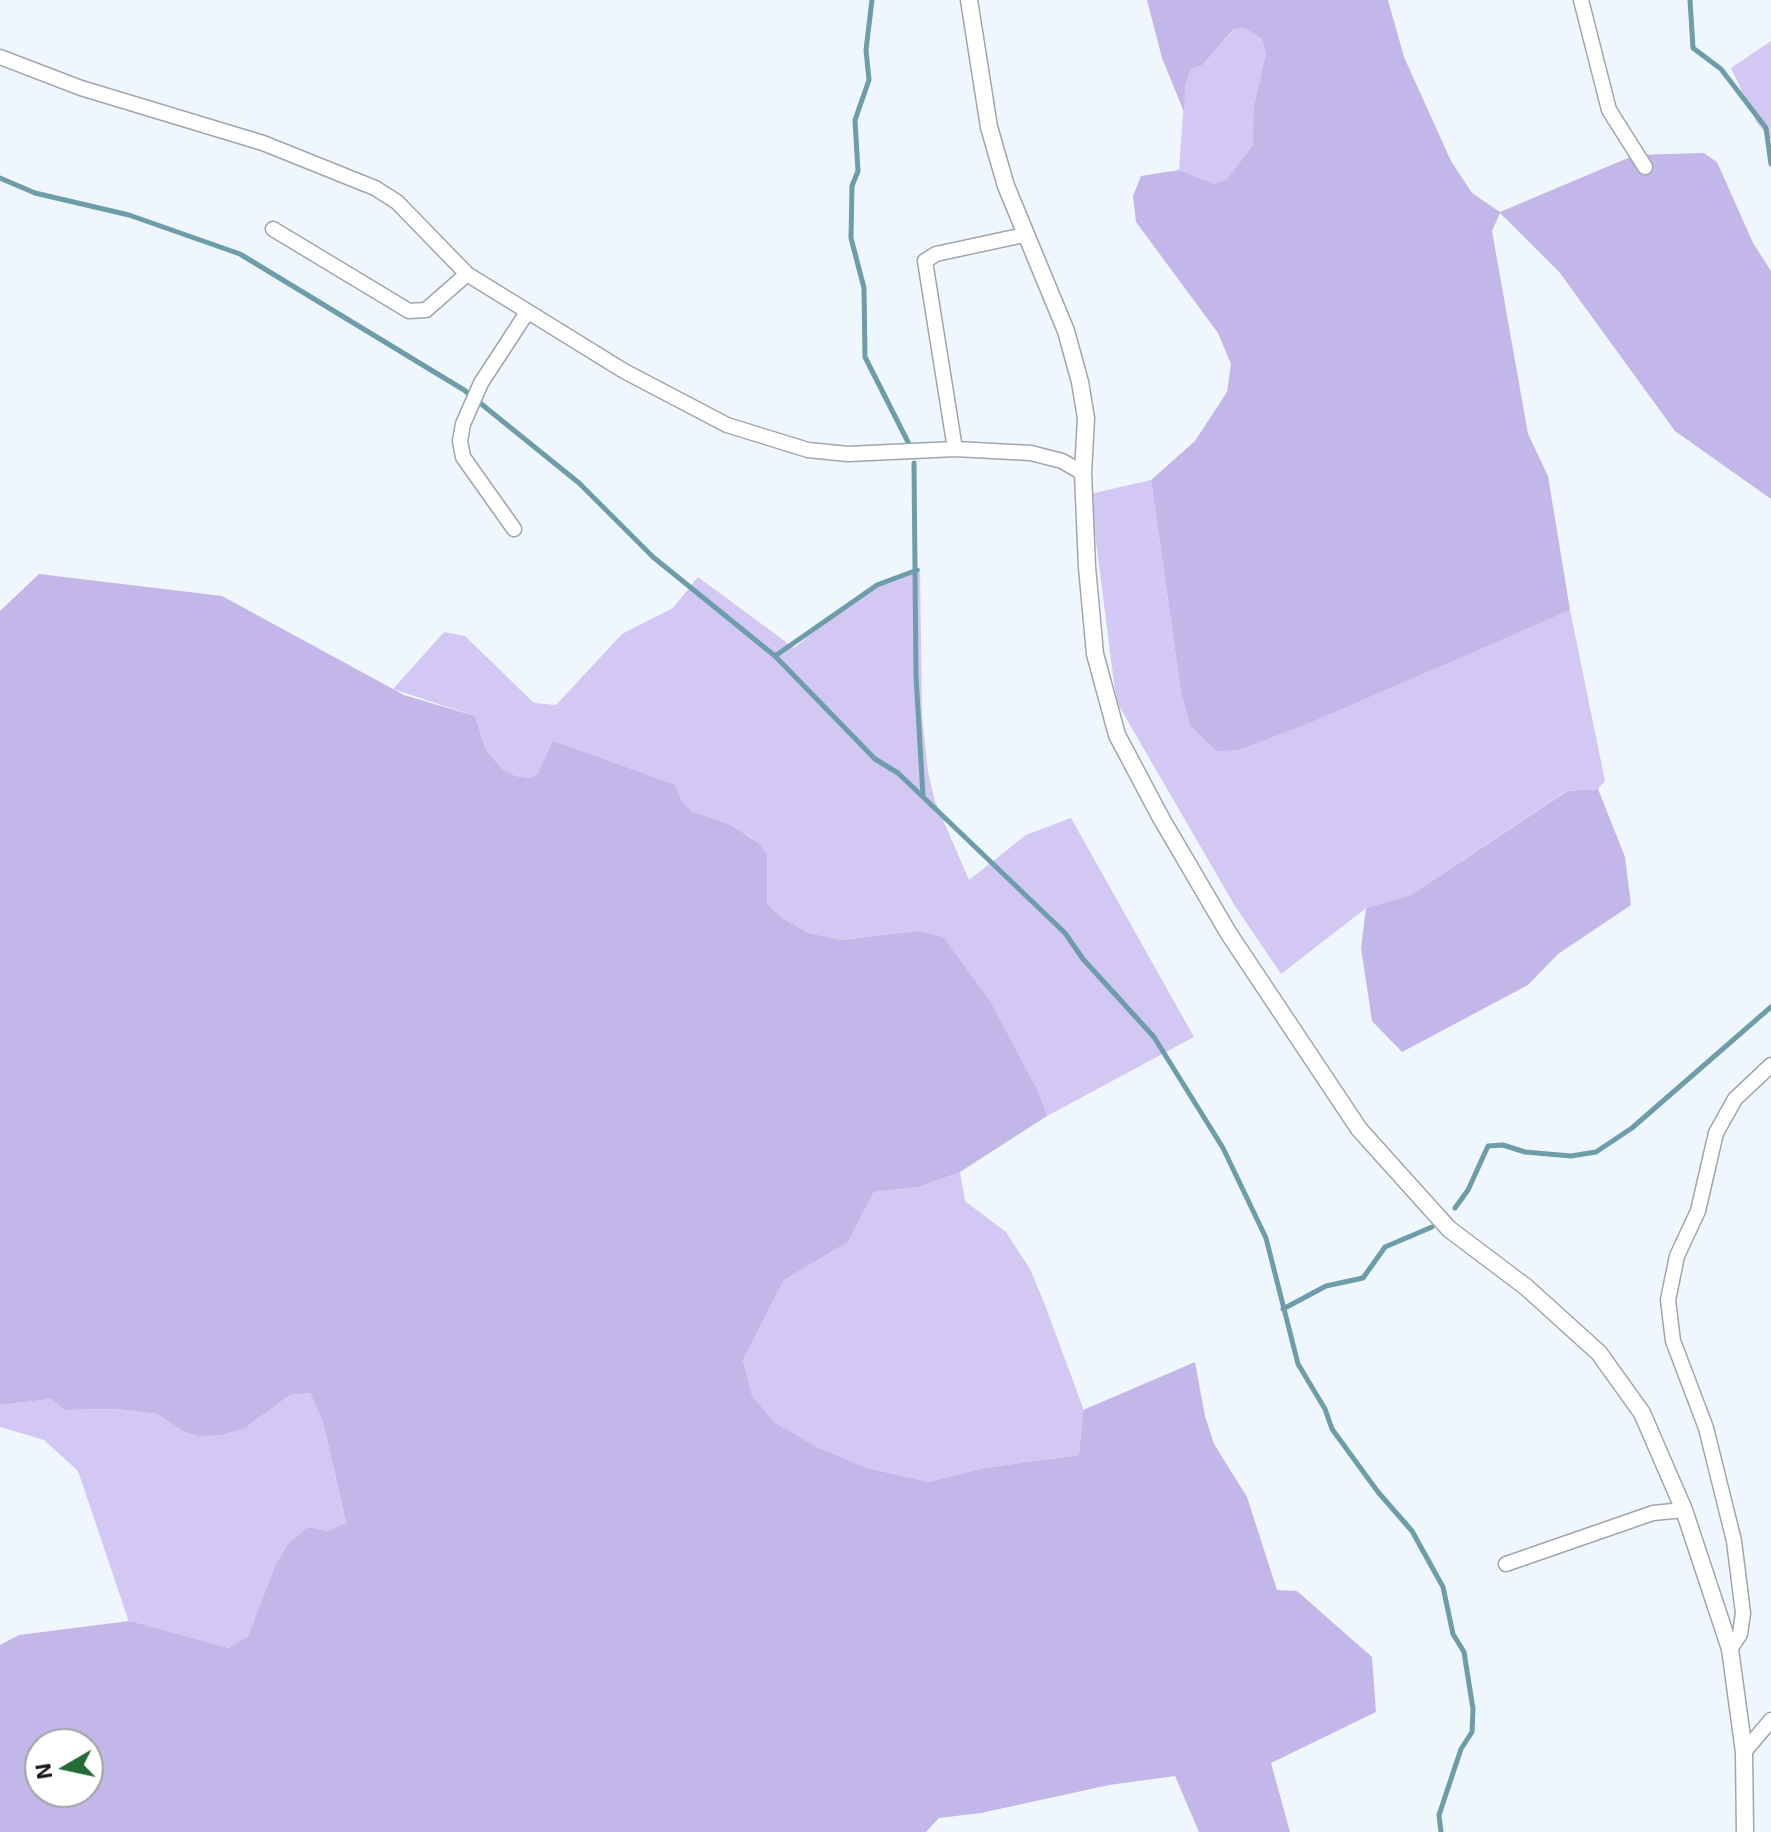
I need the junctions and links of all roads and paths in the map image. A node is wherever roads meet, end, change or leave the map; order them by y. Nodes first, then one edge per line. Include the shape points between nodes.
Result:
1 (969, 0) edge
2 (1581, 0) edge
3 (0, 57) edge
4 (1645, 167) dead end
5 (273, 229) dead end
6 (1024, 235) junction
7 (467, 274) junction
8 (526, 314) junction
9 (955, 449) junction
10 (1083, 473) junction
11 (514, 529) dead end
12 (1771, 1065) edge
13 (1684, 1510) junction
14 (1506, 1564) dead end
15 (1730, 1649) junction
16 (1771, 1720) edge
17 (1744, 1752) junction
18 (1745, 1832) edge

1 - 6 street via 989,127
2 - 4 street via 1609,110
3 - 7 street via 81,88 263,143 375,188 397,202
5 - 7 street via 409,311 426,310
6 - 9 street via 925,261
6 - 10 street via 1066,331 1080,382 1086,418
7 - 8 street
8 - 9 street via 689,408 764,439 848,454
8 - 11 street via 474,398 460,441 463,457
9 - 10 street via 1031,453
10 - 13 street via 1099,670 1117,735 1168,832 1359,1129 1449,1229 1572,1326 1622,1382 1642,1413
12 - 15 street via 1735,1099 1716,1133 1698,1211 1677,1256 1668,1300 1673,1341 1706,1428 1734,1541 1743,1613 1740,1634
13 - 14 street via 1653,1513
13 - 15 street
15 - 17 street
16 - 17 street
17 - 18 street

